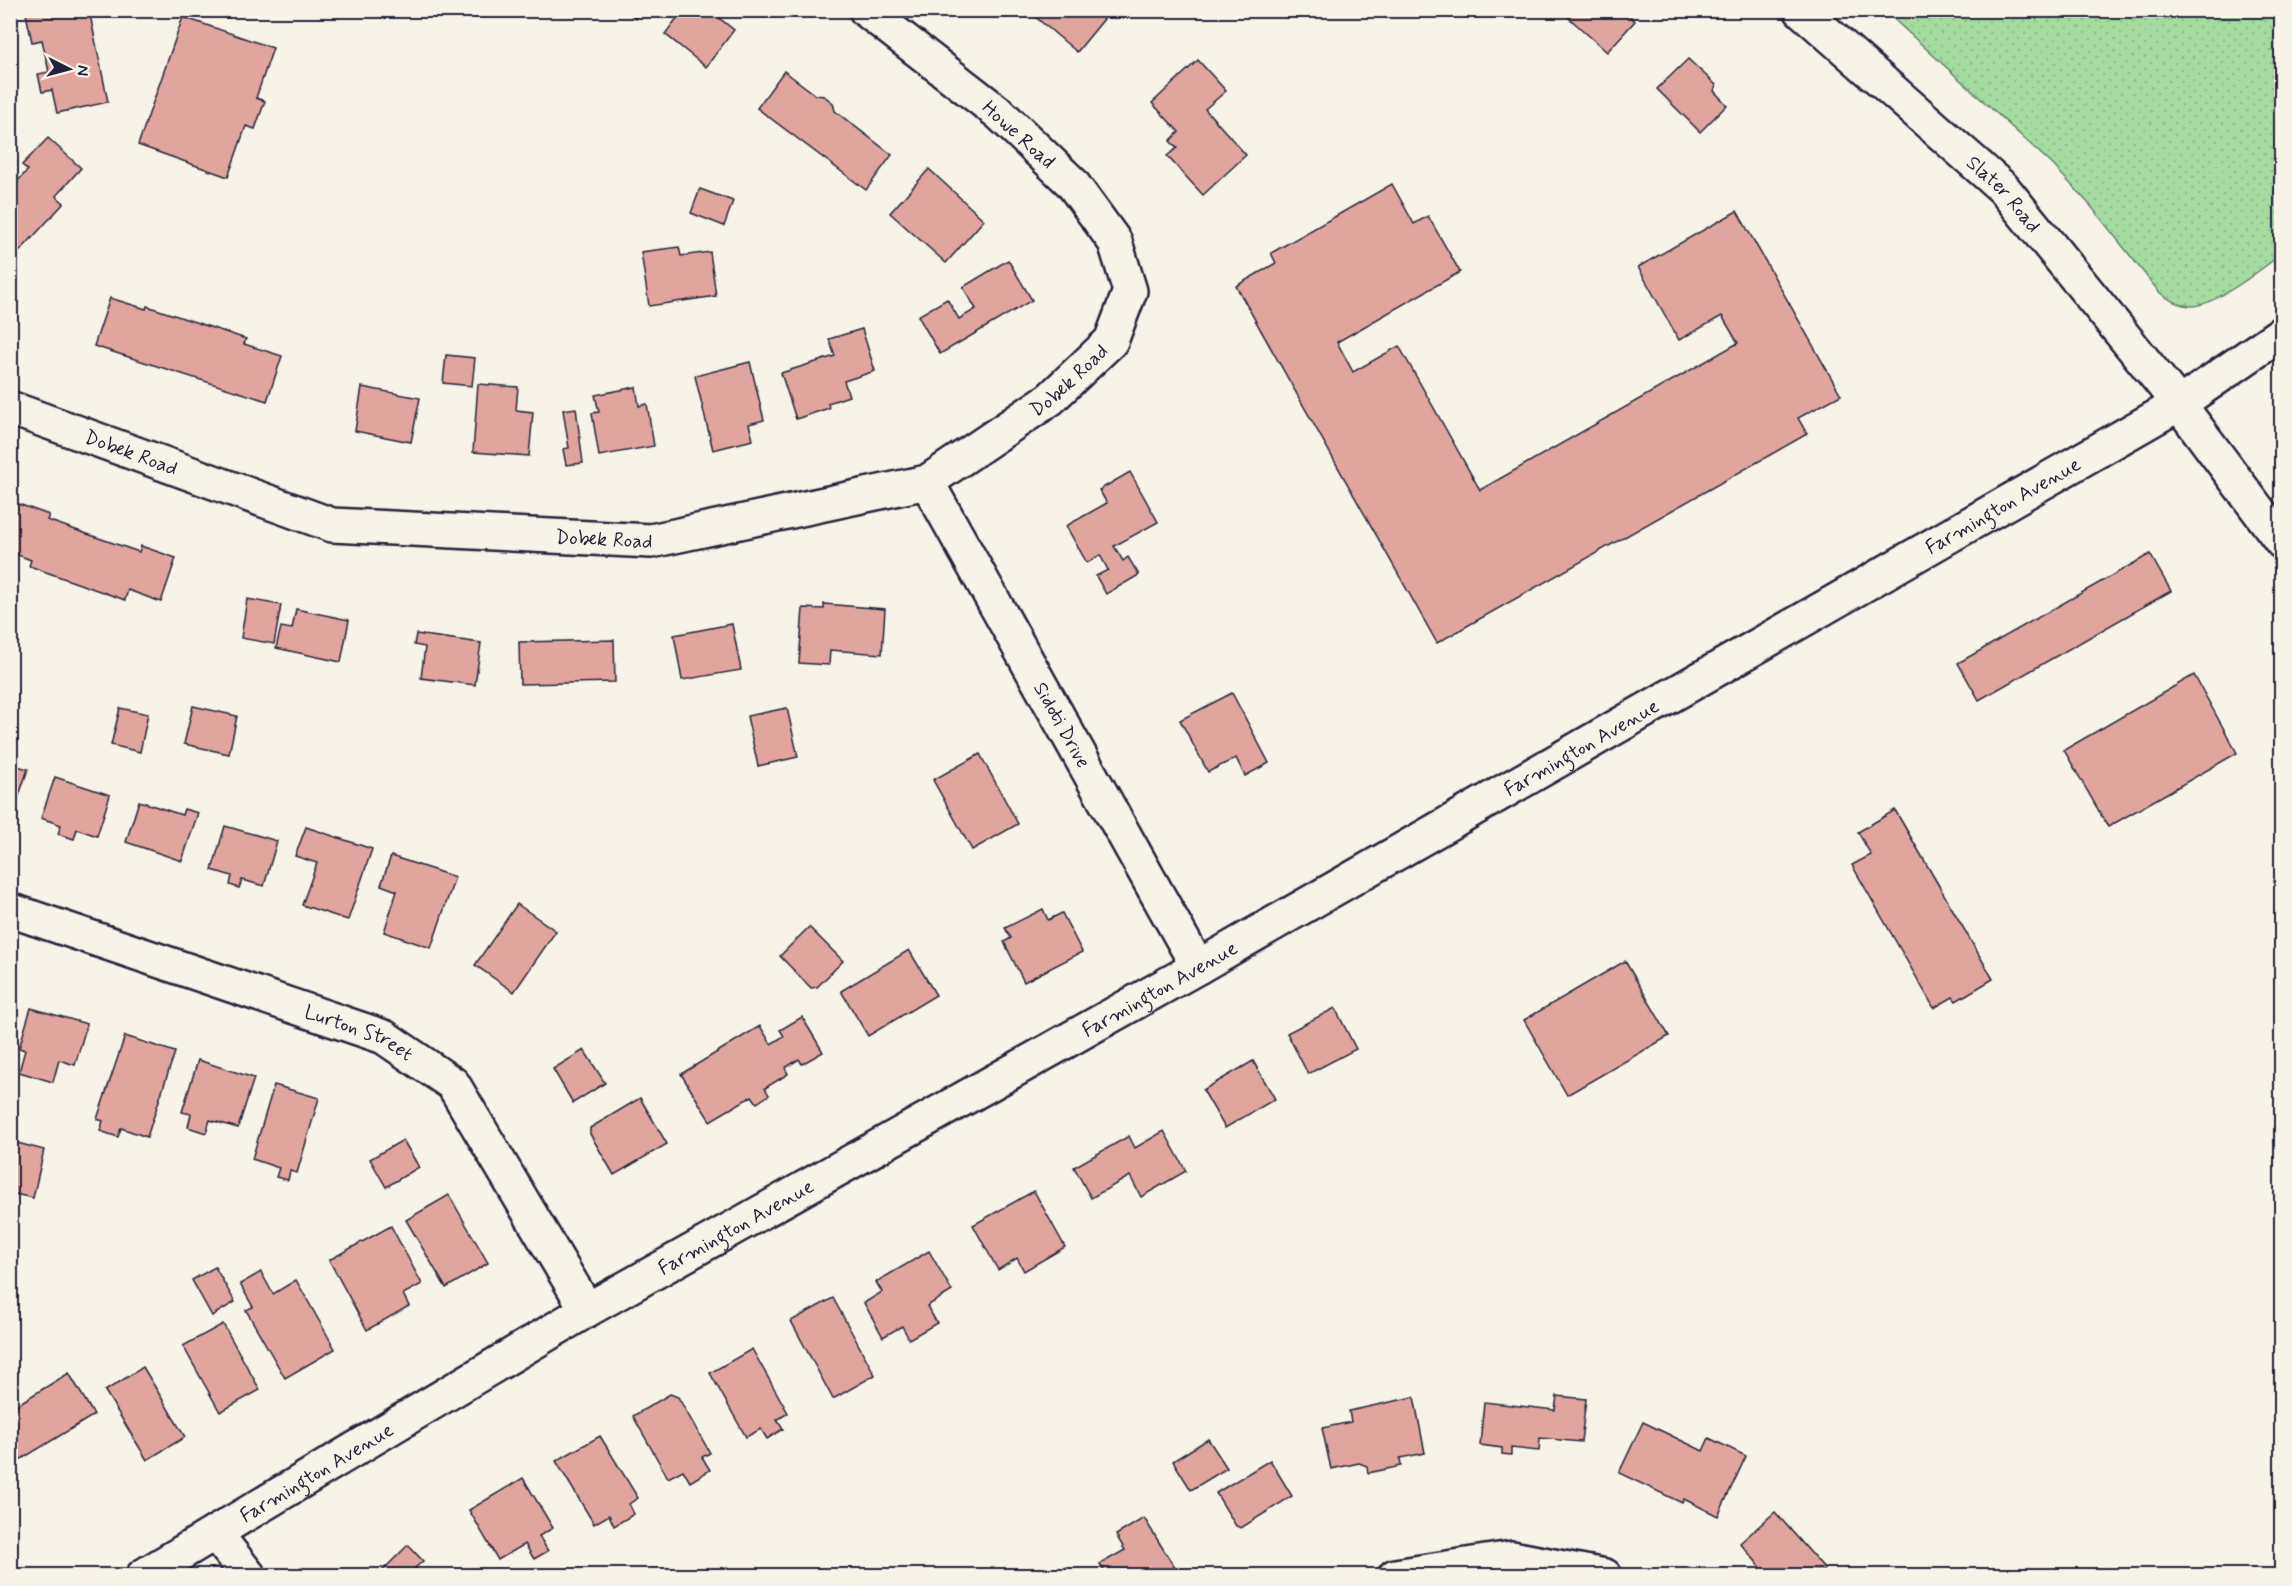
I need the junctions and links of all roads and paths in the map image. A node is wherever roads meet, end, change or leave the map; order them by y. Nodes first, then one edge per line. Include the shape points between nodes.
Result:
1 (866, 10) edge
2 (1801, 10) edge
3 (1130, 291) joint
4 (2282, 333) edge
5 (2179, 404) junction
6 (10, 408) edge
7 (927, 482) junction
8 (2282, 542) edge
9 (10, 910) edge
10 (1198, 967) junction
11 (587, 1310) junction
12 (215, 1533) junction
13 (143, 1575) edge
14 (249, 1575) edge
15 (1395, 1575) edge
16 (1605, 1575) edge

1 - 3 street, Howe Road via 1000,114 1072,183 1115,242
2 - 5 street, Slater Road via 2003,188
3 - 7 street, Dobek Road via 1111,341 1050,399
4 - 5 street, Farmington Avenue
5 - 8 street, Slater Road
5 - 10 street, Farmington Avenue
6 - 7 street, Dobek Road via 332,525 651,541
7 - 10 street, Sidoti Drive
9 - 11 street, Lurton Street via 384,1037 453,1084
10 - 11 street, Farmington Avenue
11 - 12 street, Farmington Avenue
12 - 13 street, Farmington Avenue
12 - 14 street
15 - 16 street via 1512,1558

